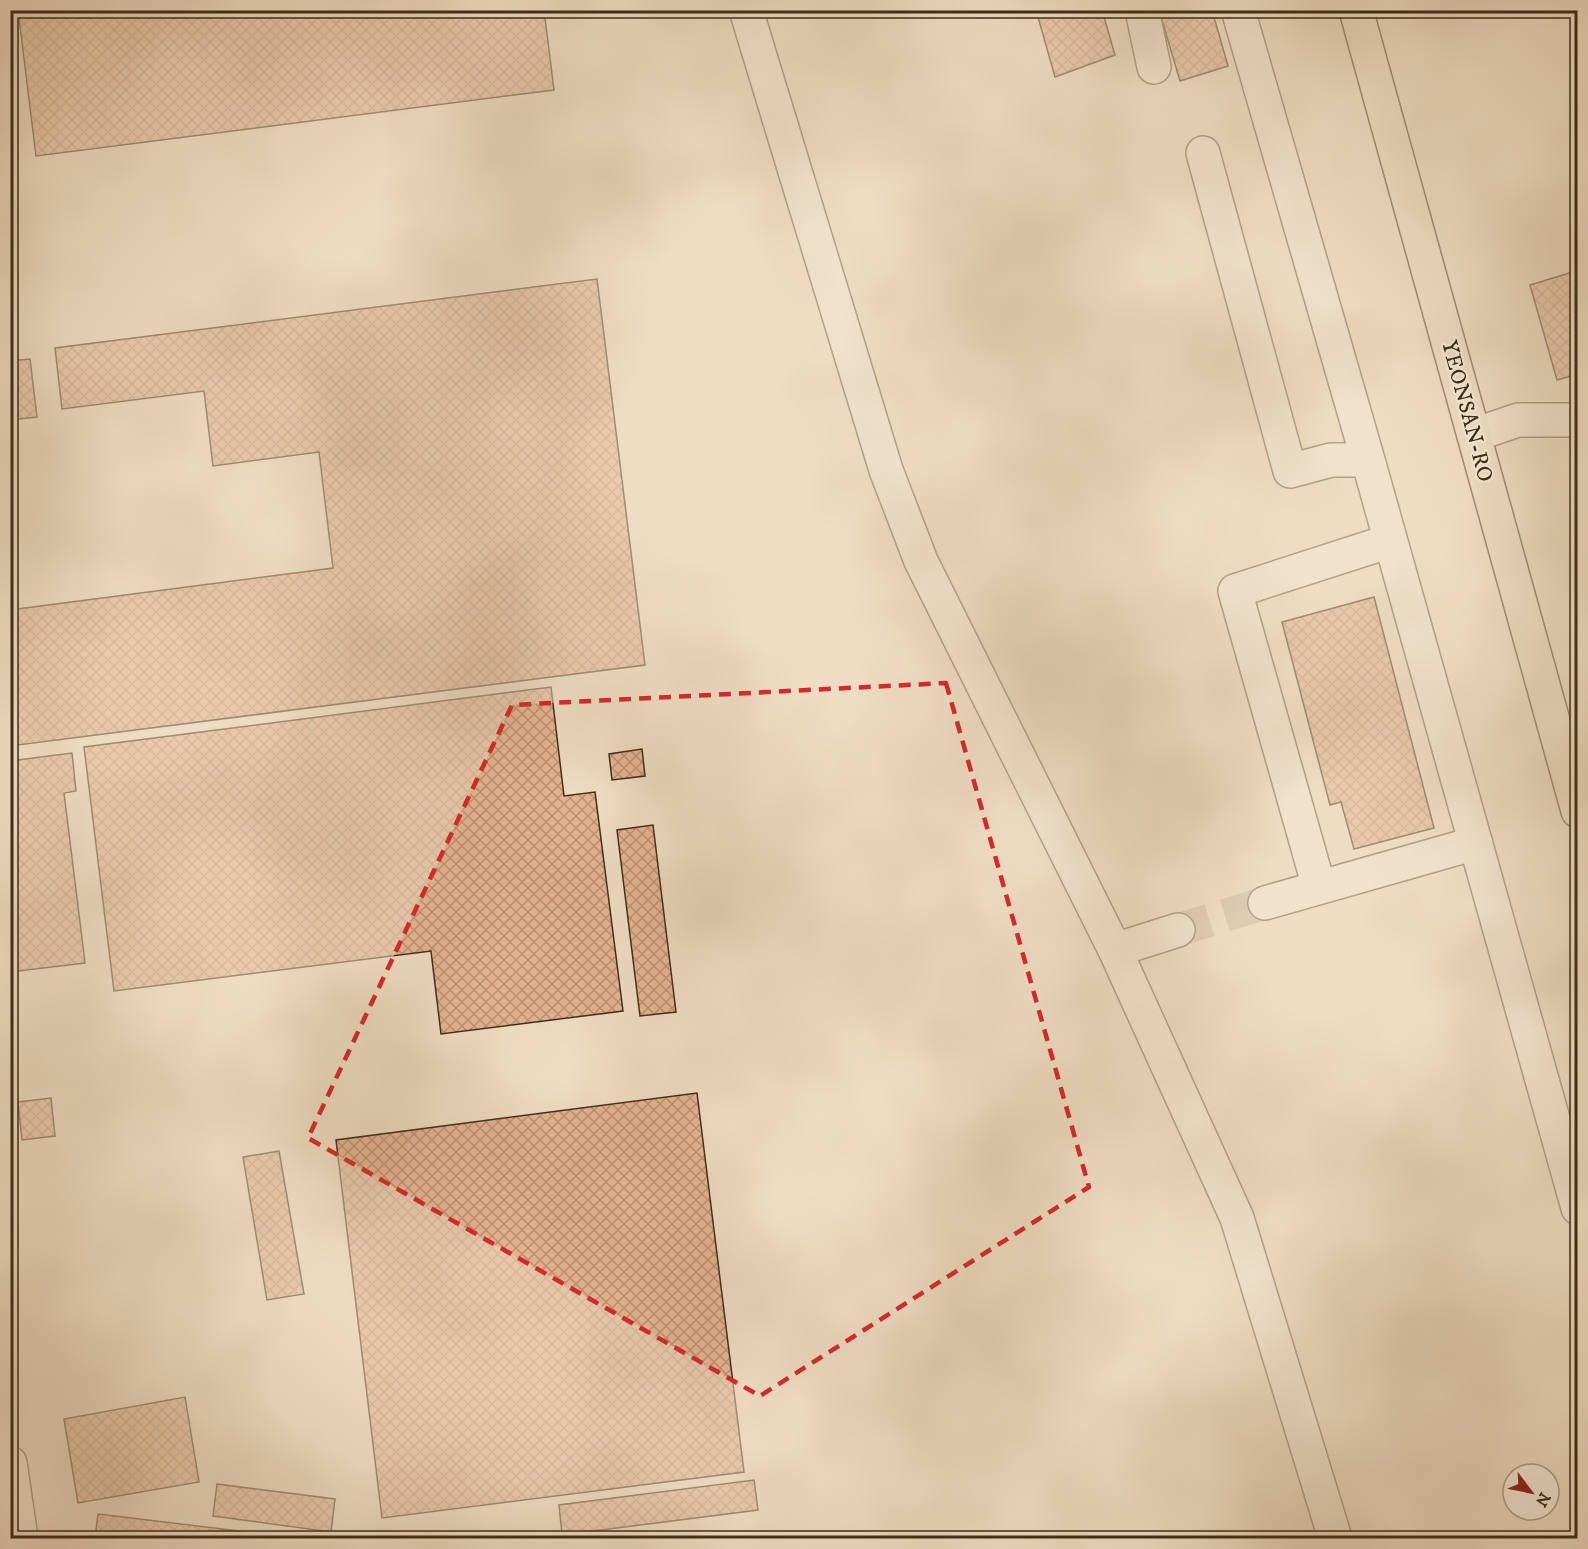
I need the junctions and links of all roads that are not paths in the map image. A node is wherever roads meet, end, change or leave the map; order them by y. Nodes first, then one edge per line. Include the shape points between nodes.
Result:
1 (746, 10) edge
2 (1142, 10) edge
3 (1238, 10) edge
4 (1356, 10) edge
5 (1154, 68) dead end
6 (1203, 153) dead end
7 (1578, 420) edge
8 (1474, 435) junction
9 (1368, 460) junction
10 (1390, 541) junction
11 (1578, 811) edge
12 (1476, 843) junction
13 (1319, 887) junction
14 (1265, 903) tunnel mouth
15 (1178, 930) tunnel mouth
16 (1115, 950) junction
17 (1578, 1208) edge
18 (10, 1463) edge
19 (21, 1539) edge
20 (1335, 1539) edge

1 - 16 street via 886,470 921,561
2 - 5 street
3 - 9 street
4 - 8 main road, YEONSAN-RO
6 - 9 street via 1290,471 1330,460
7 - 8 street via 1518,420
8 - 11 main road, YEONSAN-RO
9 - 10 street
10 - 12 street
10 - 13 street via 1235,591
12 - 13 street
12 - 17 street
13 - 14 street
15 - 16 street
16 - 20 street via 1237,1218
18 - 19 street

